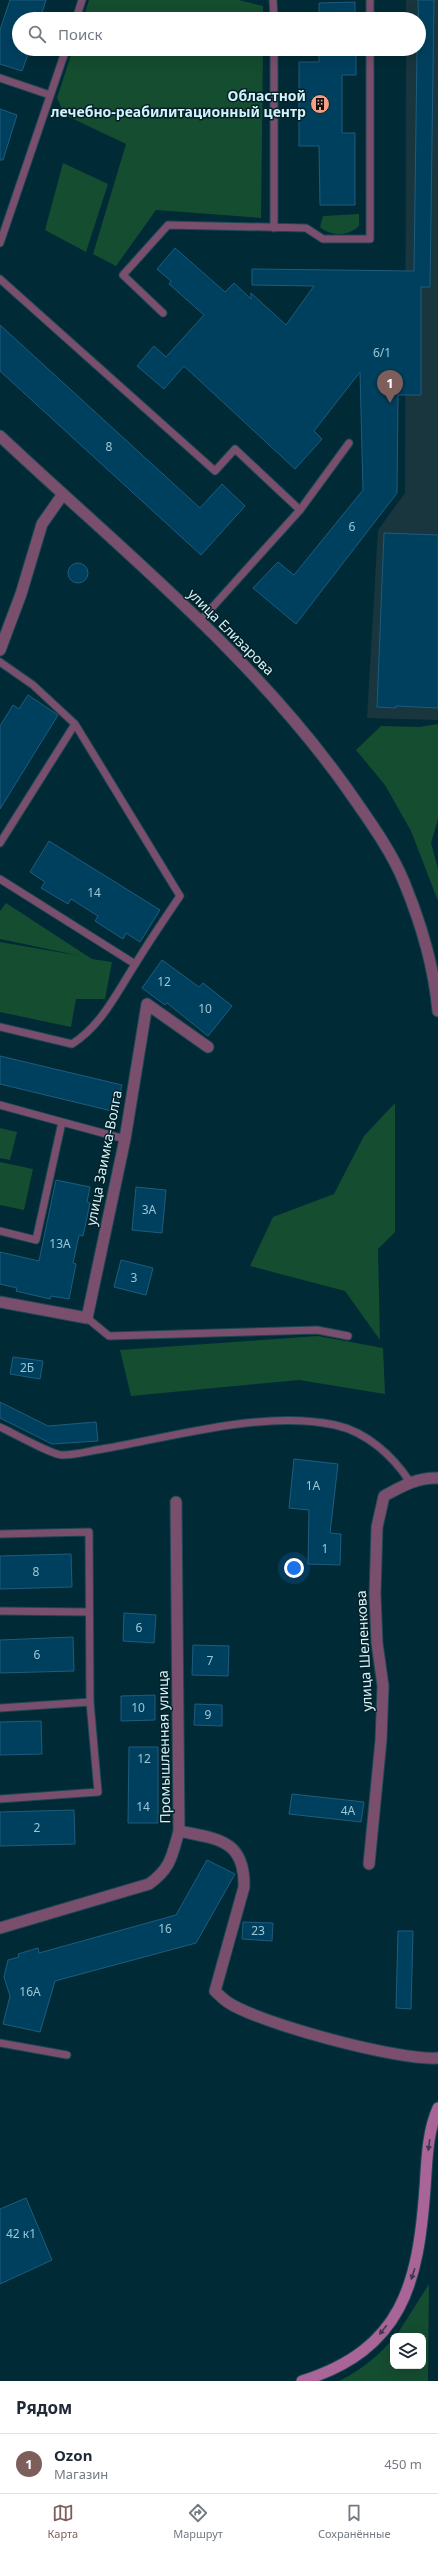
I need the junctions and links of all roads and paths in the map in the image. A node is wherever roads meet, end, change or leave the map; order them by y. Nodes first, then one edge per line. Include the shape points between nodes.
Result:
1 (82, 0) edge
2 (274, 0) edge
3 (370, 0) edge
4 (78, 12) edge
5 (274, 12) edge
6 (370, 12) edge
7 (64, 56) edge
8 (274, 56) edge
9 (370, 56) edge
10 (0, 78) edge
11 (50, 95) junction
12 (274, 228) junction
13 (0, 243) edge
14 (0, 279) edge
15 (164, 312) dead end
16 (0, 436) edge
17 (350, 443) dead end
18 (63, 494) junction
19 (300, 510) junction
20 (200, 621) junction
21 (0, 650) edge
22 (0, 662) edge
23 (75, 724) junction
24 (0, 843) edge
25 (0, 879) edge
26 (135, 964) junction
27 (438, 1011) edge
28 (0, 1028) edge
29 (208, 1047) dead end
30 (0, 1105) edge
31 (62, 1122) junction
32 (125, 1139) junction
33 (0, 1231) edge
34 (0, 1302) edge
35 (87, 1318) junction
36 (348, 1336) dead end
37 (0, 1427) edge
38 (438, 1478) edge
39 (410, 1482) junction
40 (176, 1502) dead end
41 (0, 1534) edge
42 (0, 1611) edge
43 (89, 1612) junction
44 (90, 1702) junction
45 (0, 1708) edge
46 (0, 1799) edge
47 (179, 1831) junction
48 (369, 1864) dead end
49 (0, 1928) edge
50 (0, 2043) edge
51 (67, 2055) dead end
52 (438, 2058) edge
53 (438, 2108) edge
54 (302, 2381) edge

1 - 4 lane
2 - 5 lane
3 - 6 lane
7 - 11 lane
8 - 12 lane
9 - 12 lane via 370,239 323,239 306,228
10 - 11 lane
11 - 13 lane
12 - 15 lane via 168,225 123,275
14 - 19 lane via 215,472 235,449
16 - 18 street, улица Елизарова
17 - 19 lane
18 - 20 street, улица Елизарова
18 - 21 street via 42,524 21,594
19 - 20 lane
20 - 27 street, улица Елизарова via 260,682 326,759 371,822 404,881 435,975
22 - 23 lane via 33,685
23 - 24 lane
23 - 26 lane via 180,896
25 - 26 lane
26 - 28 lane via 114,1001 81,1038 72,1044
29 - 32 street, улица Заимка-Волга via 147,1004
30 - 31 lane
31 - 32 lane
31 - 33 lane via 36,1240
32 - 35 street, улица Заимка-Волга
34 - 35 street
35 - 36 lane via 109,1336 318,1330
37 - 39 lane via 61,1456 162,1439 198,1429 295,1421 335,1426 376,1445 398,1464
38 - 39 street, улица Шеленкова via 428,1477
39 - 48 street, улица Шеленкова via 384,1496 377,1527 375,1620 383,1686 381,1740
40 - 47 street, Промышленная улица
41 - 43 lane via 89,1532
42 - 43 lane
43 - 44 lane
44 - 45 lane
44 - 46 lane via 98,1792
47 - 49 street via 163,1873 149,1884
47 - 52 street, Промышленная улица via 223,1840 235,1851 245,1870 244,1887 215,1991 229,2003 255,2016 369,2048 426,2059
50 - 51 lane
53 -> 54 main road via 433,2119 428,2149 421,2237 414,2271 404,2298 394,2317 375,2340 352,2360

